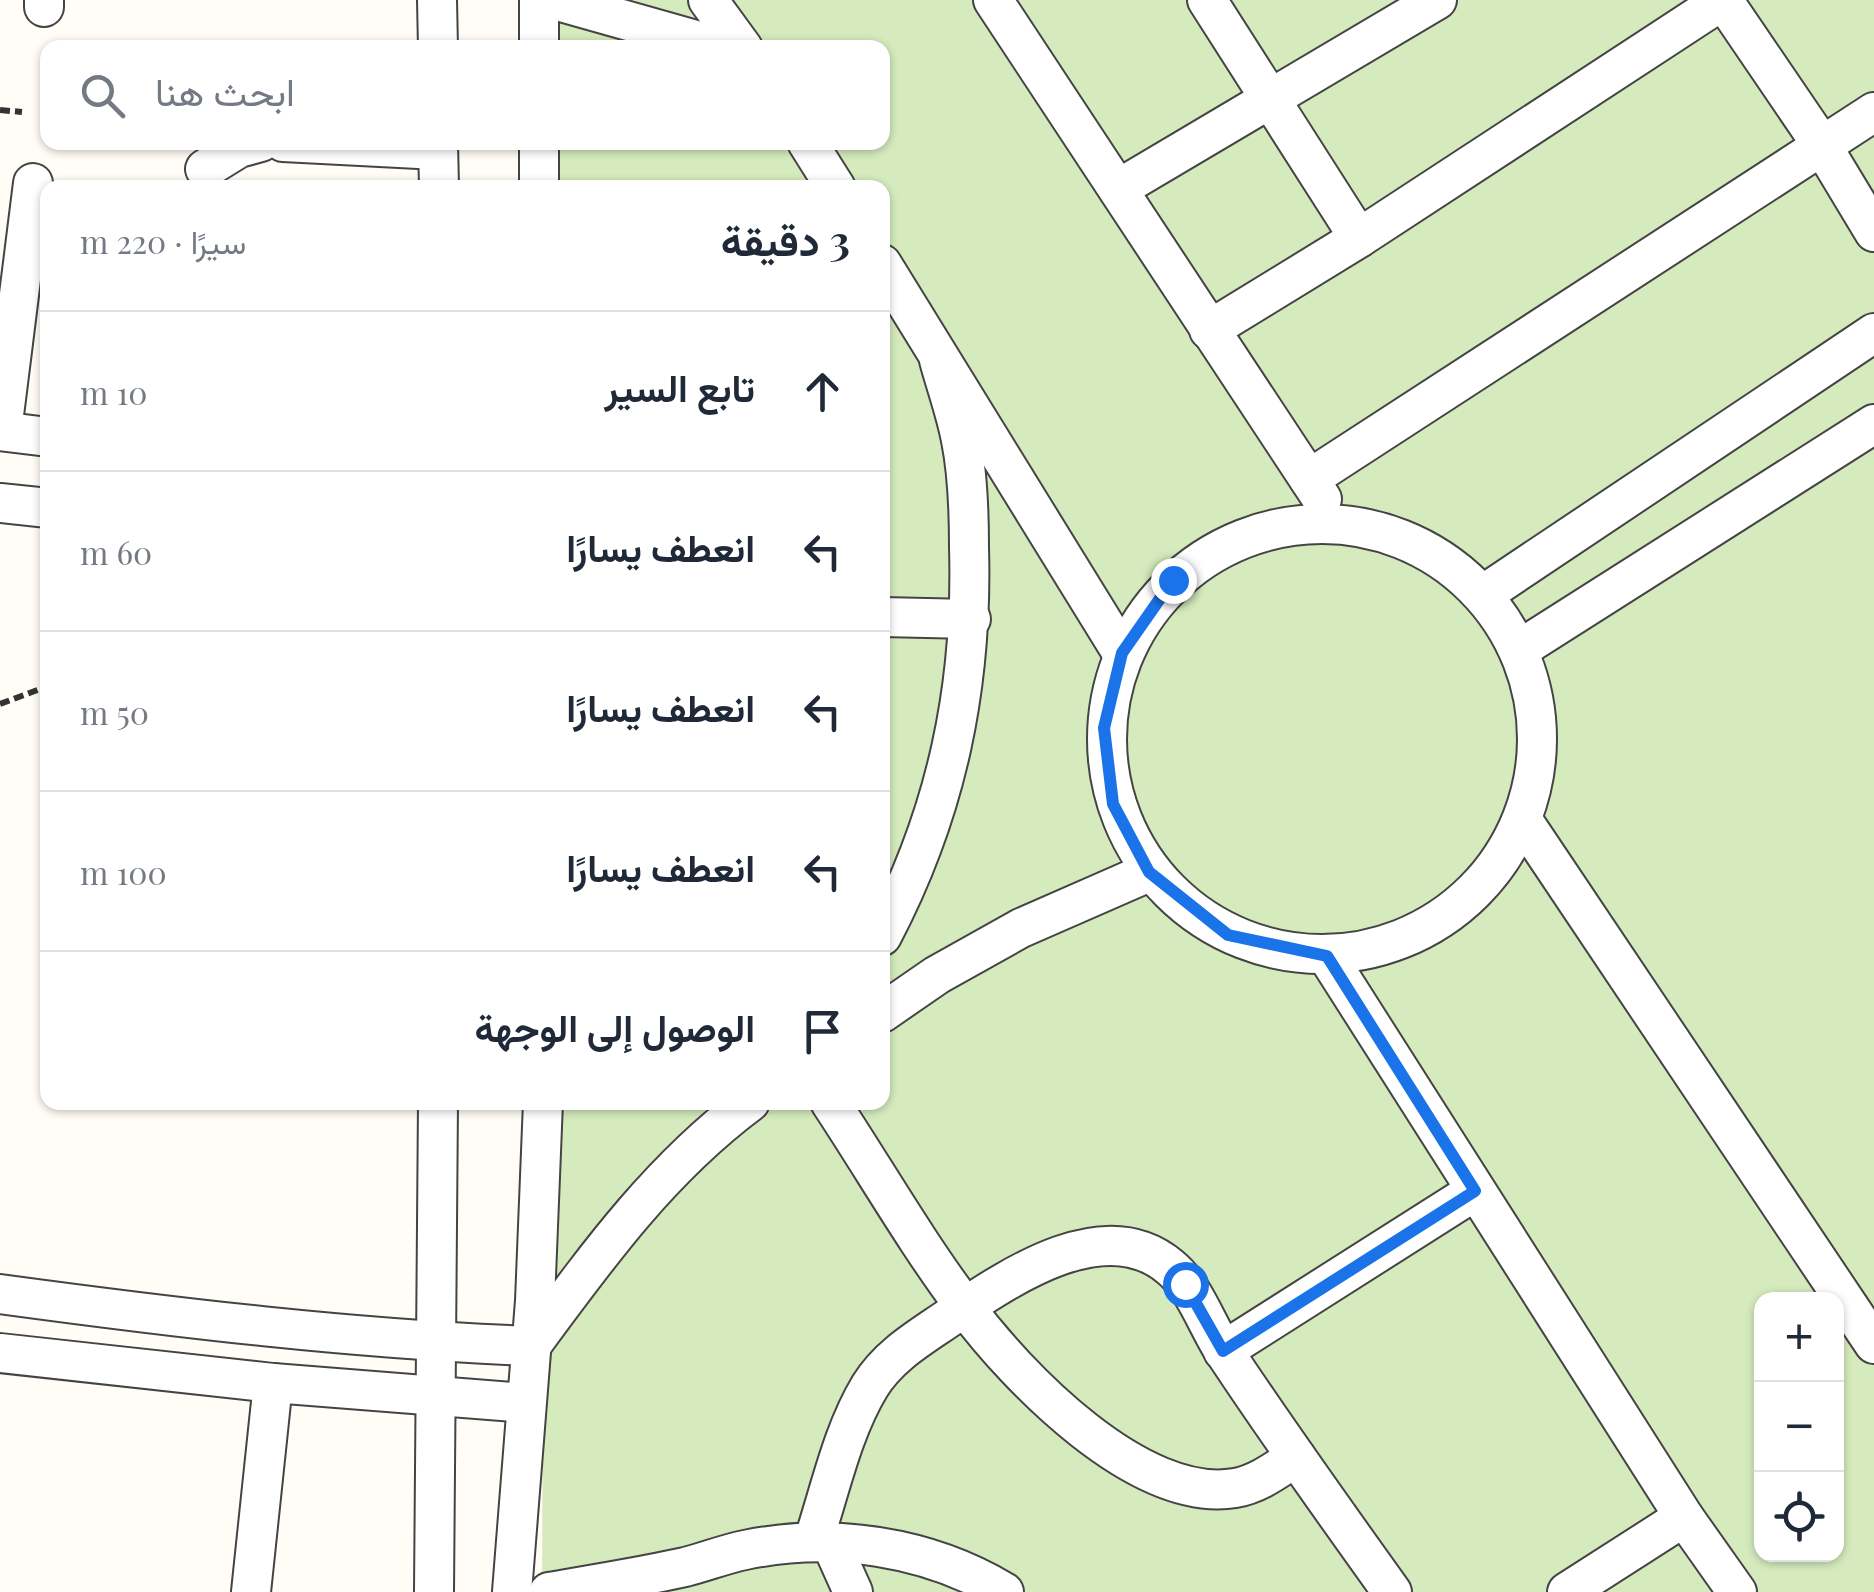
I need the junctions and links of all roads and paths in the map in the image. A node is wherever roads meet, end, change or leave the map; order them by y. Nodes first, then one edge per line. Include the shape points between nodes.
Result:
1 (437, 0) edge
2 (539, 0) edge
3 (554, 0) edge
4 (708, 0) edge
5 (993, 0) edge
6 (1207, 0) edge
7 (1723, 0) edge
8 (1427, 3) edge
9 (438, 40) edge
10 (539, 40) edge
11 (696, 40) edge
12 (737, 40) edge
13 (1271, 98) junction
14 (0, 110) edge
15 (22, 112) dead end
16 (1874, 112) edge
17 (1821, 144) junction
18 (237, 150) edge
19 (438, 150) edge
20 (539, 150) edge
21 (812, 150) edge
22 (205, 170) dead end
23 (439, 180) edge
24 (539, 180) edge
25 (831, 180) edge
26 (33, 183) dead end
27 (1118, 190) junction
28 (1874, 232) edge
29 (1359, 238) junction
30 (890, 278) edge
31 (1210, 330) junction
32 (1874, 333) edge
33 (938, 360) junction
34 (1874, 424) edge
35 (1, 431) edge
36 (40, 436) edge
37 (1309, 478) junction
38 (0, 502) edge
39 (40, 507) edge
40 (1338, 523) junction
41 (1484, 594) junction
42 (890, 616) edge
43 (971, 619) junction
44 (1520, 649) junction
45 (1122, 653) junction
46 (40, 689) edge
47 (0, 704) edge
48 (1524, 822) junction
49 (1149, 872) junction
50 (890, 918) edge
51 (1327, 956) junction
52 (890, 1007) edge
53 (438, 1110) edge
54 (543, 1110) edge
55 (740, 1110) edge
56 (835, 1110) edge
57 (1475, 1191) junction
58 (0, 1294) edge
59 (965, 1307) junction
60 (437, 1342) junction
61 (1874, 1344) edge
62 (531, 1346) junction
63 (1223, 1351) junction
64 (0, 1353) edge
65 (274, 1383) junction
66 (436, 1396) junction
67 (526, 1403) junction
68 (1296, 1458) junction
69 (1684, 1518) junction
70 (822, 1543) junction
71 (252, 1592) edge
72 (434, 1592) edge
73 (512, 1592) edge
74 (549, 1592) edge
75 (852, 1592) edge
76 (1004, 1592) edge
77 (1392, 1592) edge
78 (1566, 1592) edge
79 (1737, 1592) edge

1 - 9 street
2 - 10 street
3 - 11 street
4 - 12 street
5 - 27 street
6 - 13 street
7 - 17 street
7 - 29 street
8 - 13 street
13 - 27 street
13 - 29 street
14 - 15 path
16 - 17 street
17 - 28 street
17 - 37 street
18 - 22 street
19 - 23 street
20 - 24 street
21 - 25 street
26 - 35 street
27 - 31 street
29 - 31 street
30 - 33 street
31 - 37 street
32 - 41 street
33 - 43 street via 961,441
33 - 45 street
34 - 44 street
35 - 36 street
37 - 40 street
38 - 39 street
40 - 41 street via 1418,544
40 - 45 street via 1250,534 1173,580
41 - 44 street
42 - 43 street
43 - 50 street via 956,735 934,822
44 - 48 street via 1540,735
45 - 49 street via 1104,728 1113,804
46 - 47 path
48 - 51 street via 1478,891 1409,939
48 - 61 street
49 - 51 street via 1228,935
49 - 52 street via 1022,928
51 - 57 street
53 - 60 street
54 - 62 street
55 - 62 street via 640,1203
56 - 59 street
57 - 63 street
57 - 69 street
58 - 60 street
59 - 63 street via 1038,1263 1122,1246 1170,1266
59 - 68 street via 1061,1410 1167,1480 1233,1488
59 - 70 street via 896,1356 870,1386 845,1444
60 - 62 street
60 - 66 street
62 - 67 street
63 - 68 street
64 - 65 street
65 - 66 street
65 - 71 street
66 - 67 street
66 - 72 street
67 - 73 street
68 - 77 street
69 - 78 street
69 - 79 street
70 - 74 street via 746,1550
70 - 75 street
70 - 76 street via 917,1553

